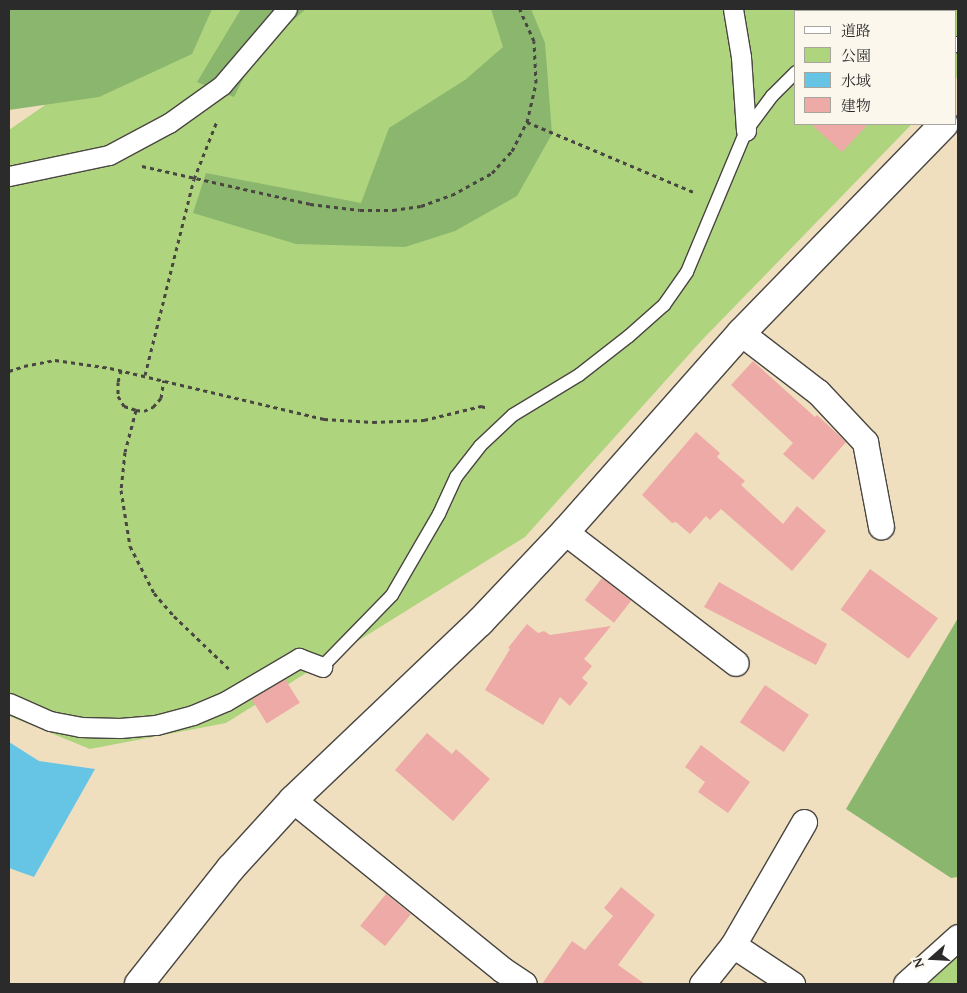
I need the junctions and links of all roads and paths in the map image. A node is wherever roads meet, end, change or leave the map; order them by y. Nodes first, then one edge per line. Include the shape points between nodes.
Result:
1 (287, 9) edge
2 (520, 9) edge
3 (733, 9) edge
4 (794, 74) edge
5 (222, 85) junction
6 (527, 122) junction
7 (943, 125) edge
8 (746, 131) junction
9 (108, 154) junction
10 (9, 176) edge
11 (194, 179) junction
12 (717, 202) junction
13 (741, 333) junction
14 (122, 370) junction
15 (9, 372) edge
16 (145, 375) junction
17 (164, 380) junction
18 (136, 410) junction
19 (513, 415) junction
20 (881, 526) dead end
21 (565, 532) junction
22 (736, 663) dead end
23 (322, 667) joint
24 (248, 690) junction
25 (9, 703) edge
26 (294, 800) junction
27 (804, 822) dead end
28 (958, 937) edge
29 (733, 945) junction
30 (497, 977) edge
31 (140, 984) edge
32 (524, 984) edge
33 (702, 984) edge
34 (792, 984) edge
35 (906, 984) edge

1 - 5 street
2 - 6 path via 534,41 536,83
3 - 8 street
4 - 8 lane via 772,96
5 - 9 street via 169,123
5 - 11 path via 219,115
6 - 11 path via 512,151 492,173 452,195 421,206 393,210 350,209 310,204
6 - 12 path
7 - 13 street
8 - 12 lane
9 - 10 street
9 - 11 path
11 - 16 path
12 - 19 lane via 687,272 664,304 579,375
13 - 20 street via 818,392 865,442
13 - 21 street
14 - 15 path via 55,360
14 - 16 path
14 - 18 path via 118,396 124,406
16 - 17 path
17 - 18 path via 162,398 153,407
17 - 19 path via 324,419 373,422 424,420 481,406
18 - 24 path via 125,452 121,490 130,546 154,593
19 - 23 lane via 480,446 456,477 439,514 392,595
21 - 22 street
21 - 26 street via 480,622
23 - 24 street via 299,658
24 - 25 street via 193,715 156,726 120,728 50,721
26 - 30 street
26 - 31 street via 231,868
27 - 29 street
28 - 35 street
29 - 33 street
29 - 34 street
30 - 32 street

